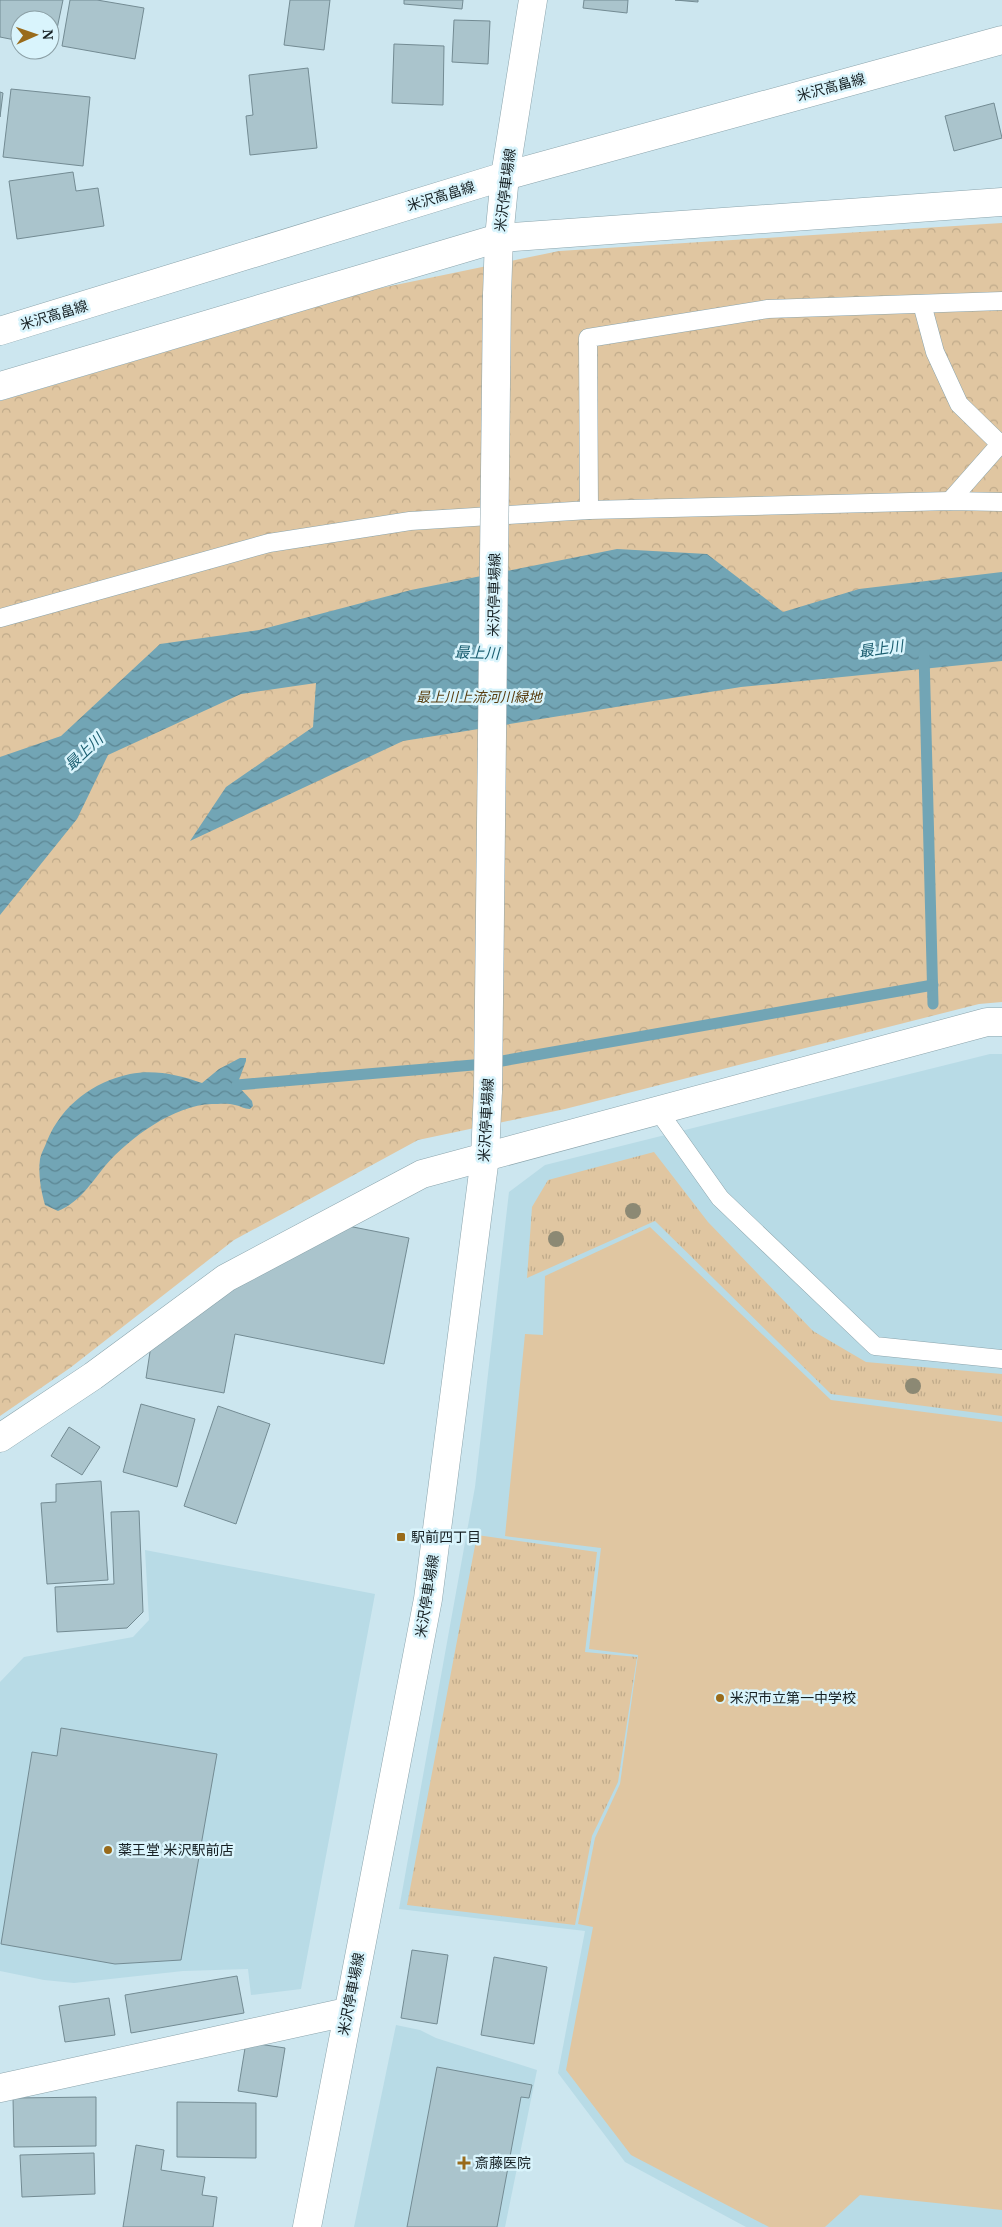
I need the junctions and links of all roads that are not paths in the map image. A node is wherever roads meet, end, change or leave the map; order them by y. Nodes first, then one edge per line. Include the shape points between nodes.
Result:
1 (533, 0) edge
2 (1002, 40) edge
3 (505, 176) junction
4 (1002, 202) edge
5 (499, 238) junction
6 (1002, 301) edge
7 (922, 304) junction
8 (0, 331) edge
9 (0, 386) edge
10 (1000, 442) edge
11 (950, 501) junction
12 (1002, 502) edge
13 (589, 510) junction
14 (0, 618) edge
15 (1002, 1022) edge
16 (659, 1112) junction
17 (484, 1157) junction
18 (1002, 1359) edge
19 (0, 1438) edge
20 (347, 2012) junction
21 (1, 2094) edge
22 (307, 2227) edge

1 - 3 main road, 米沢停車場線
2 - 3 main road, 米沢高畠線
3 - 5 main road, 米沢停車場線
3 - 8 main road, 米沢高畠線
4 - 5 main road
5 - 9 main road
5 - 17 main road, 米沢停車場線, bridge via 488,1090
6 - 7 lane
7 - 10 lane via 934,352 958,404
7 - 13 lane via 768,309 588,338
10 - 11 lane
11 - 12 lane
11 - 13 lane
13 - 14 lane via 410,521 269,543
15 - 16 main road via 987,1022
16 - 17 main road
16 - 18 lane via 720,1198 875,1346
17 - 19 main road via 422,1174 226,1278 93,1376
17 - 20 main road, 米沢停車場線 via 428,1599
20 - 21 main road
20 - 22 main road, 米沢停車場線

